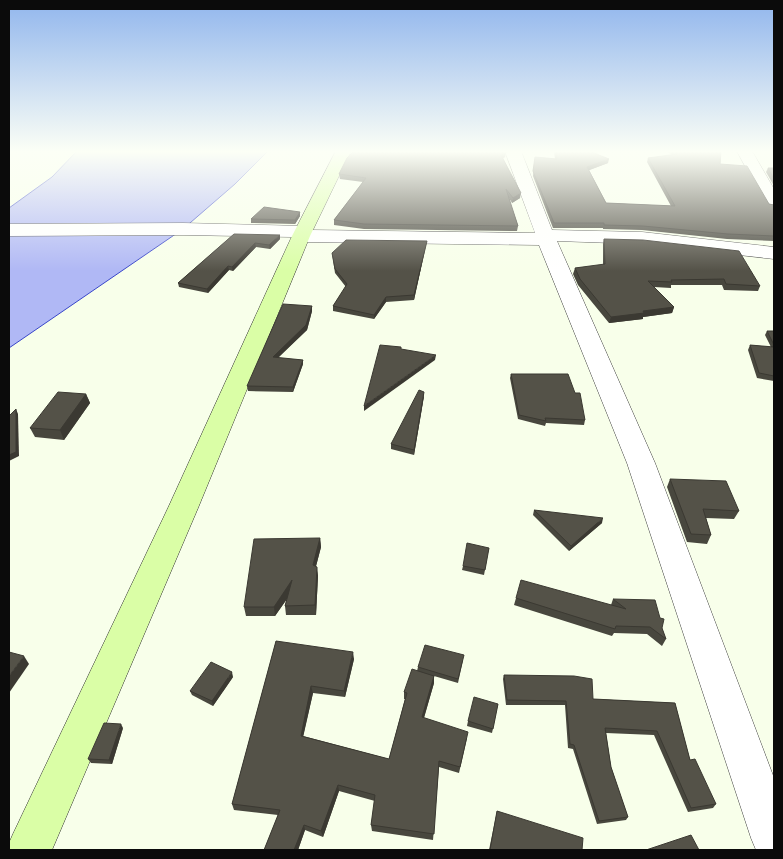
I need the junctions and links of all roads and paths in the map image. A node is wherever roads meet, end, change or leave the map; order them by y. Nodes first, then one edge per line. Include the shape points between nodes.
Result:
1 (324, 191) edge
2 (528, 191) edge
3 (767, 191) edge
4 (774, 203) edge
5 (9, 230) edge
6 (302, 234) junction
7 (546, 237) junction
8 (774, 253) edge
9 (774, 838) edge
10 (29, 850) edge

1 - 6 street
2 - 7 street
3 - 4 street
5 - 6 street via 183,229
6 - 7 street
6 - 10 street
7 - 8 street via 642,238
7 - 9 street via 641,463

